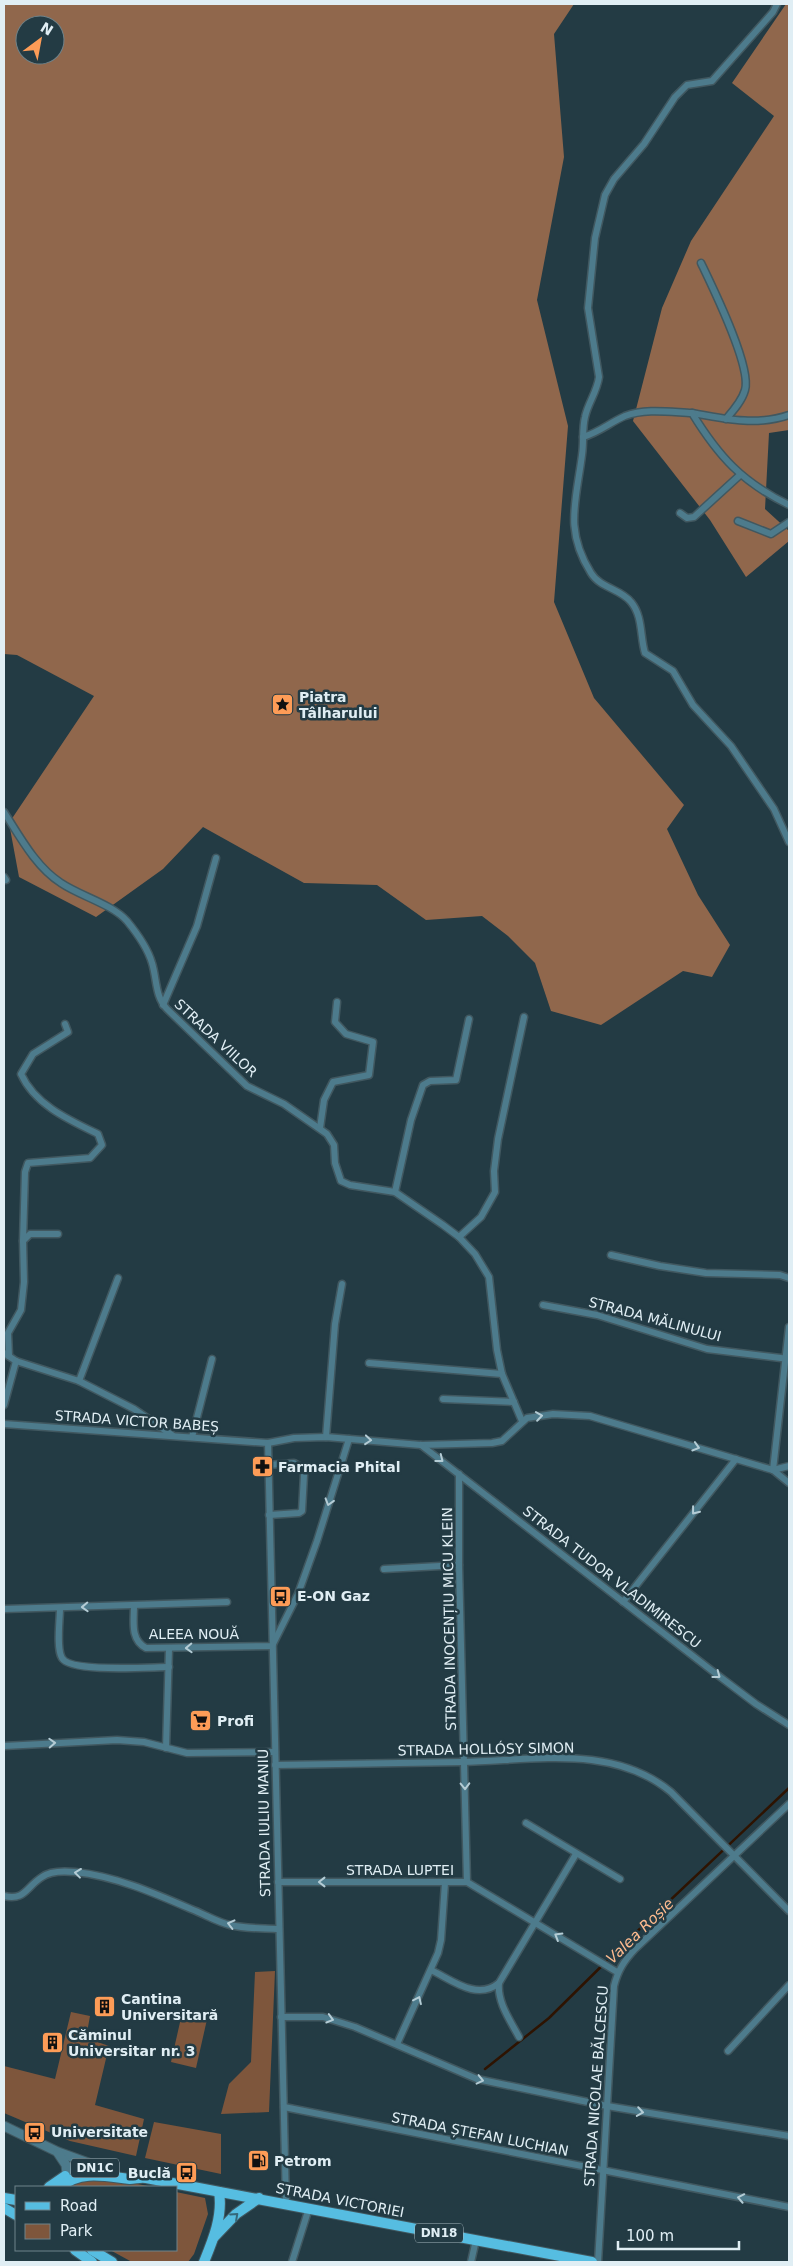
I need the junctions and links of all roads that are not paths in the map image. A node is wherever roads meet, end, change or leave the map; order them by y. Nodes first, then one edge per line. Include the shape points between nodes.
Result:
1 (777, 4) edge
2 (701, 262) dead end
3 (692, 413) junction
4 (789, 415) edge
5 (726, 419) junction
6 (583, 437) junction
7 (740, 475) junction
8 (789, 505) edge
9 (680, 513) dead end
10 (738, 521) dead end
11 (789, 522) edge
12 (4, 812) edge
13 (6, 821) edge
14 (789, 842) edge
15 (216, 858) dead end
16 (337, 1002) dead end
17 (163, 1005) junction
18 (524, 1016) dead end
19 (469, 1018) dead end
20 (65, 1024) dead end
21 (320, 1128) junction
22 (395, 1192) junction
23 (58, 1234) dead end
24 (459, 1237) junction
25 (23, 1241) junction
26 (611, 1255) dead end
27 (118, 1278) dead end
28 (789, 1278) edge
29 (342, 1284) dead end
30 (544, 1305) dead end
31 (789, 1327) edge
32 (6, 1354) edge
33 (212, 1359) dead end
34 (787, 1359) edge
35 (16, 1361) junction
36 (369, 1363) dead end
37 (502, 1374) junction
38 (79, 1381) junction
39 (443, 1399) dead end
40 (514, 1402) junction
41 (4, 1405) edge
42 (522, 1420) junction
43 (4, 1424) edge
44 (173, 1436) junction
45 (192, 1437) junction
46 (326, 1437) junction
47 (349, 1439) junction
48 (268, 1443) junction
49 (421, 1445) junction
50 (736, 1458) junction
51 (268, 1465) junction
52 (789, 1466) edge
53 (773, 1470) junction
54 (460, 1474) junction
55 (789, 1483) edge
56 (269, 1514) junction
57 (459, 1566) junction
58 (384, 1569) dead end
59 (227, 1602) dead end
60 (624, 1602) junction
61 (134, 1606) junction
62 (60, 1608) junction
63 (4, 1609) edge
64 (272, 1646) junction
65 (169, 1649) junction
66 (169, 1667) junction
67 (789, 1726) edge
68 (4, 1745) edge
69 (166, 1748) junction
70 (4, 1751) edge
71 (275, 1752) junction
72 (465, 1762) junction
73 (275, 1765) junction
74 (789, 1804) edge
75 (526, 1823) dead end
76 (576, 1854) junction
77 (736, 1857) junction
78 (620, 1878) dead end
79 (278, 1882) junction
80 (467, 1882) junction
81 (445, 1883) junction
82 (4, 1896) edge
83 (789, 1911) edge
84 (536, 1923) junction
85 (279, 1928) junction
86 (431, 1970) junction
87 (617, 1972) junction
88 (498, 1982) junction
89 (789, 1985) edge
90 (281, 2017) junction
91 (519, 2037) dead end
92 (397, 2044) junction
93 (728, 2051) dead end
94 (607, 2106) junction
95 (284, 2107) junction
96 (4, 2126) edge
97 (789, 2136) edge
98 (58, 2152) junction
99 (102, 2168) junction
100 (603, 2170) junction
101 (67, 2175) junction
102 (141, 2177) junction
103 (50, 2186) edge
104 (61, 2186) edge
105 (218, 2192) junction
106 (260, 2198) junction
107 (286, 2203) junction
108 (4, 2207) edge
109 (789, 2207) edge
110 (308, 2208) junction
111 (15, 2214) edge
112 (214, 2238) junction
113 (476, 2240) junction
114 (76, 2251) edge
115 (93, 2251) edge
116 (105, 2261) edge
117 (92, 2262) edge
118 (204, 2262) edge
119 (292, 2262) edge
120 (471, 2262) edge
121 (592, 2262) edge
122 (598, 2262) edge

1 - 6 street via 712,81 688,86 675,97 605,195 595,238 588,308 599,377 585,414
2 - 5 street via 728,321 746,381 743,396
3 - 5 street
3 - 6 street via 657,411 627,415 599,432
3 - 7 street via 721,456
4 - 5 street via 758,422
6 - 14 street via 572,515 575,538 585,562 596,580 632,603 645,653 673,671 693,705 731,746 774,809
7 - 8 street
7 - 9 street via 694,516 687,518
10 - 11 street via 771,534
12 - 13 street, STRADA VIILOR
13 - 17 street, STRADA VIILOR via 51,876 118,913 129,923 151,960
15 - 17 street via 197,926
16 - 21 street via 334,1022 346,1034 373,1042 369,1075 334,1082 328,1090
17 - 21 street, STRADA VIILOR via 247,1086 284,1104
18 - 24 street via 498,1139 495,1192 481,1217
19 - 22 street via 456,1080 430,1081 423,1085 411,1120
20 - 25 street via 68,1032 33,1054 21,1074 27,1088 62,1117 98,1134 102,1145 90,1158 28,1164
21 - 22 street, STRADA VIILOR via 332,1140 334,1163 341,1181
22 - 24 street, STRADA VIILOR
23 - 25 street via 30,1234
24 - 37 street, STRADA VIILOR via 489,1277 493,1327
25 - 32 street via 21,1310 8,1333
26 - 28 street via 706,1273
27 - 38 street
29 - 46 street via 335,1324
30 - 34 street, STRADA MĂLINULUI via 597,1315 708,1349
31 - 34 street
32 - 35 street
33 - 45 street
34 - 53 street
35 - 38 street
35 - 41 street
36 - 37 street
37 - 40 street, STRADA VIILOR
38 - 44 street via 134,1409
39 - 40 street
40 - 42 street, STRADA VIILOR
42 - 49 street, STRADA VICTOR BABEȘ via 502,1441
42 -> 50 street via 553,1414 590,1416
43 - 44 street, STRADA VICTOR BABEȘ
44 - 45 street, STRADA VICTOR BABEȘ
45 - 48 street, STRADA VICTOR BABEȘ
46 - 47 street, STRADA VICTOR BABEȘ
46 - 48 street, STRADA VICTOR BABEȘ
47 -> 49 street, STRADA VICTOR BABEȘ
47 -> 64 street via 298,1594
48 - 51 street, STRADA IULIU MANIU
49 -> 54 street, STRADA TUDOR VLADIMIRESCU
50 - 53 street
50 -> 60 street
51 - 56 street, STRADA IULIU MANIU
51 - 56 street via 294,1463 301,1467 304,1475 302,1511
52 - 53 street
53 - 55 street
54 - 57 street, STRADA INOCENȚIU MICU KLEIN
54 - 60 street, STRADA TUDOR VLADIMIRESCU
56 - 64 street, STRADA IULIU MANIU
57 - 58 street
57 - 72 street, STRADA INOCENȚIU MICU KLEIN
59 - 61 street
60 -> 67 street, STRADA TUDOR VLADIMIRESCU
61 -> 62 street
61 - 65 street, ALEEA NOUĂ via 136,1640 146,1648
62 - 63 street
62 - 66 street via 59,1647 60,1657 65,1663 83,1667
64 -> 65 street, ALEEA NOUĂ
64 - 71 street, STRADA IULIU MANIU
65 - 66 street
66 - 69 street
68 -> 69 street via 105,1740 144,1742
68 - 70 street
69 - 71 street via 187,1753
71 - 73 street, STRADA IULIU MANIU
72 - 73 street, STRADA HOLLÓSY SIMON
72 - 77 street, STRADA HOLLÓSY SIMON via 567,1758 635,1770 648,1775 670,1792
72 -> 80 street, STRADA INOCENȚIU MICU KLEIN
73 - 79 street, STRADA IULIU MANIU
74 - 77 street, STRADA NICOLAE BĂLCESCU
75 - 76 street
76 - 78 street
76 - 84 street
77 - 83 street, STRADA HOLLÓSY SIMON
77 - 87 street, STRADA NICOLAE BĂLCESCU via 635,1950
81 -> 79 street, STRADA LUPTEI
79 - 85 street, STRADA IULIU MANIU
80 - 81 street, STRADA LUPTEI
80 - 84 street, STRADA LUPTEI
81 - 86 street via 441,1940
85 -> 82 street via 246,1928 227,1924 149,1891 74,1872 43,1876 21,1896
87 -> 84 street, STRADA LUPTEI
84 - 88 street
85 - 90 street, STRADA IULIU MANIU
86 - 88 street via 473,1990 490,1989
92 -> 86 street
87 - 94 street, STRADA NICOLAE BĂLCESCU
88 - 91 street via 502,2005
89 - 93 street
90 -> 92 street via 323,2017
90 - 95 street, STRADA IULIU MANIU
92 -> 94 street via 470,2077
94 -> 97 street
94 - 100 street, STRADA NICOLAE BĂLCESCU
95 - 100 street, STRADA ȘTEFAN LUCHIAN
95 - 107 street, STRADA IULIU MANIU
96 - 98 street, STRADA VICTORIEI
98 - 99 street, STRADA VICTORIEI
98 - 101 street via 66,2165
99 - 101 main road, STRADA VICTORIEI / DN1C via 78,2170
99 - 102 main road, STRADA VICTORIEI / DN1C via 135,2173
109 -> 100 street, STRADA ȘTEFAN LUCHIAN
100 - 122 street, STRADA NICOLAE BĂLCESCU
101 - 103 main road, STRADA VICTORIEI / DN1C
102 - 104 main road, STRADA VICTORIEI / DN1C via 84,2175
102 - 105 main road, STRADA VICTORIEI / DN1C
105 - 106 main road, STRADA VICTORIEI / DN18
105 - 112 main road, STRADA VICTORIEI via 220,2206
106 - 107 main road, STRADA VICTORIEI / DN18
112 -> 106 main road, STRADA VICTORIEI via 236,2214
107 - 110 main road, STRADA VICTORIEI / DN18
108 - 111 main road
110 - 113 main road, STRADA VICTORIEI / DN18
110 - 119 street
112 - 118 main road, STRADA VICTORIEI
113 - 120 street
113 - 121 main road, STRADA VICTORIEI / DN18
114 - 117 main road
115 - 116 main road

